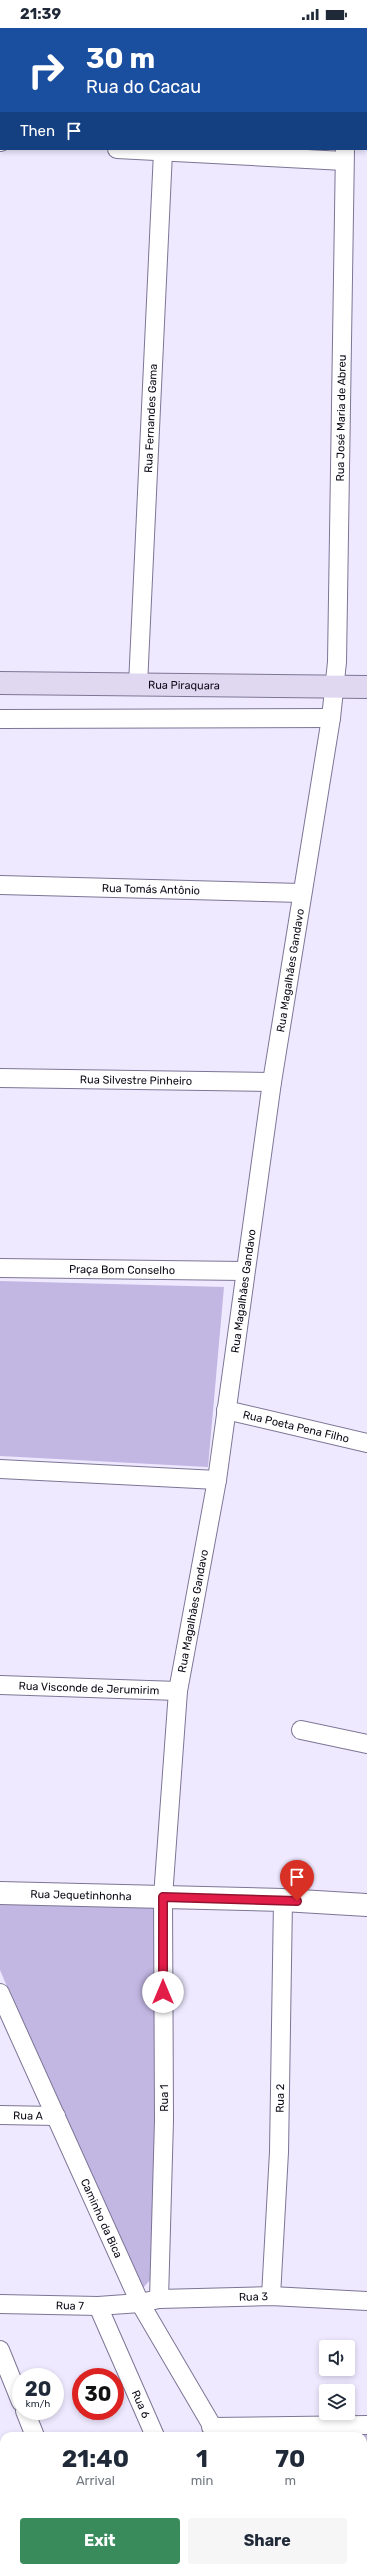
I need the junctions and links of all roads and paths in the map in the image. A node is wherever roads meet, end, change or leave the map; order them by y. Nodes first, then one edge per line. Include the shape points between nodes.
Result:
1 (133, 150) edge
2 (163, 152) junction
3 (344, 155) edge
4 (0, 683) edge
5 (138, 685) junction
6 (367, 686) edge
7 (335, 687) junction
8 (331, 718) junction
9 (0, 719) edge
10 (0, 885) edge
11 (301, 893) junction
12 (0, 1078) edge
13 (272, 1082) junction
14 (0, 1268) edge
15 (244, 1271) junction
16 (226, 1410) junction
17 (367, 1443) edge
18 (0, 1469) edge
19 (216, 1480) junction
20 (0, 1685) edge
21 (178, 1691) junction
22 (301, 1730) dead end
23 (367, 1744) edge
24 (0, 1892) edge
25 (163, 1897) junction
26 (283, 1900) junction
27 (367, 1905) edge
28 (0, 1993) edge
29 (0, 2115) edge
30 (56, 2116) junction
31 (271, 2296) junction
32 (159, 2299) junction
33 (367, 2301) edge
34 (140, 2303) junction
35 (0, 2304) edge
36 (98, 2306) junction
37 (0, 2350) edge
38 (12, 2380) edge
39 (28, 2420) edge
40 (367, 2425) edge
41 (32, 2432) edge
42 (153, 2432) edge
43 (214, 2432) edge

1 - 2 street
2 - 3 street
2 - 5 street, Rua Fernandes Gama
3 - 7 street, Rua José Maria de Abreu via 339,631
4 - 5 main road, Rua Piraquara
5 - 7 main road, Rua Piraquara
6 - 7 main road, Rua Piraquara
7 - 8 street, Rua Magalhães Gandavo
8 - 9 street
8 - 11 street, Rua Magalhães Gandavo
10 - 11 street, Rua Tomás Antônio
11 - 13 street, Rua Magalhães Gandavo
12 - 13 street, Rua Silvestre Pinheiro
13 - 15 street, Rua Magalhães Gandavo
14 - 15 street, Praça Bom Conselho
15 - 16 street, Rua Magalhães Gandavo
16 - 17 street, Rua Poeta Pena Filho
16 - 19 street, Rua Magalhães Gandavo
18 - 19 street
19 - 21 street, Rua Magalhães Gandavo
20 - 21 street, Rua Visconde de Jerumirim
21 - 25 street, Rua Magalhães Gandavo
22 - 23 street
24 - 25 street, Rua Jequetinhonha
25 - 26 street, Rua Jequetinhonha
25 - 32 street, Rua 1 via 164,2120
26 - 27 street, Rua Jequetinhonha
26 - 31 street, Rua 2 via 279,2152
28 - 30 street, Caminho da Bica
29 - 30 street, Rua A
30 - 34 street, Caminho da Bica
31 - 32 street, Rua 3
31 - 33 street, Rua 3
32 - 34 street, Rua 3
34 - 36 street, Rua 7
34 - 43 street, Caminho da Bica
35 - 36 street, Rua 7
36 - 42 street, Rua 6
37 - 38 street
39 - 41 street
40 - 43 street

